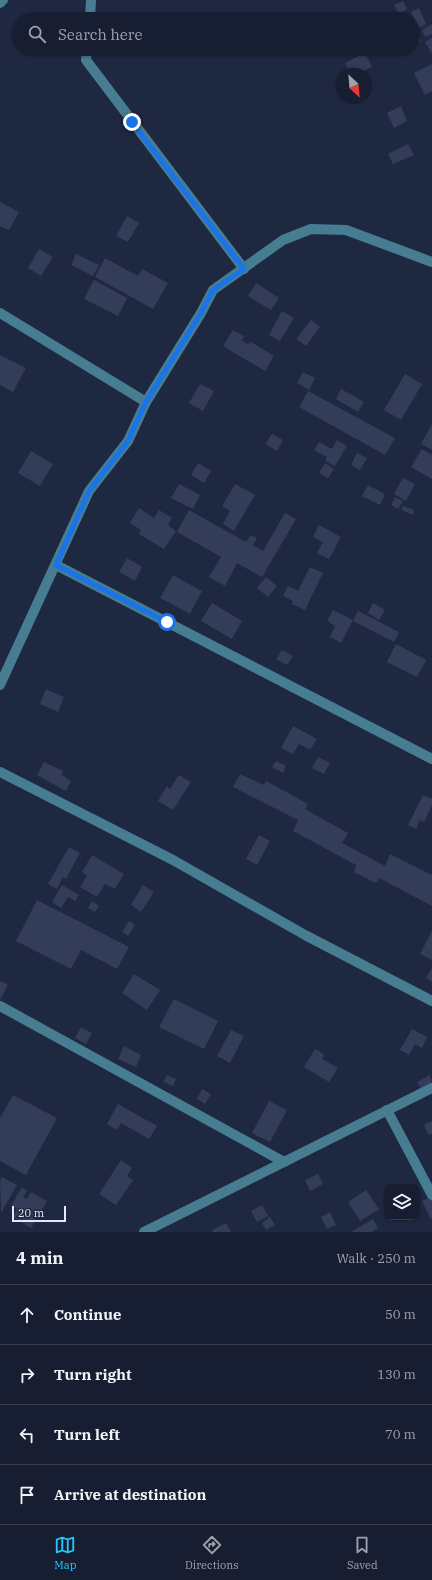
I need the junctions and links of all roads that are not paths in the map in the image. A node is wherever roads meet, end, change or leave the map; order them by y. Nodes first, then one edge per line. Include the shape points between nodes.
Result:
1 (3, 0) edge
2 (91, 0) edge
3 (0, 3) edge
4 (90, 12) edge
5 (86, 56) edge
6 (432, 262) edge
7 (244, 269) junction
8 (0, 313) edge
9 (146, 402) junction
10 (56, 565) junction
11 (0, 685) edge
12 (432, 759) edge
13 (0, 772) edge
14 (432, 1001) edge
15 (0, 1006) edge
16 (432, 1088) edge
17 (386, 1110) junction
18 (284, 1162) junction
19 (432, 1195) edge
20 (144, 1232) edge

1 - 3 street
2 - 4 street
5 - 7 street via 86,60
6 - 7 street via 346,230 311,229 283,240
7 - 9 street via 213,290
8 - 9 street
9 - 10 street via 128,441 89,491
10 - 11 street
10 - 12 street
13 - 14 street via 173,860 305,935
15 - 18 street
16 - 17 street
17 - 18 street
17 - 19 street
18 - 20 street

